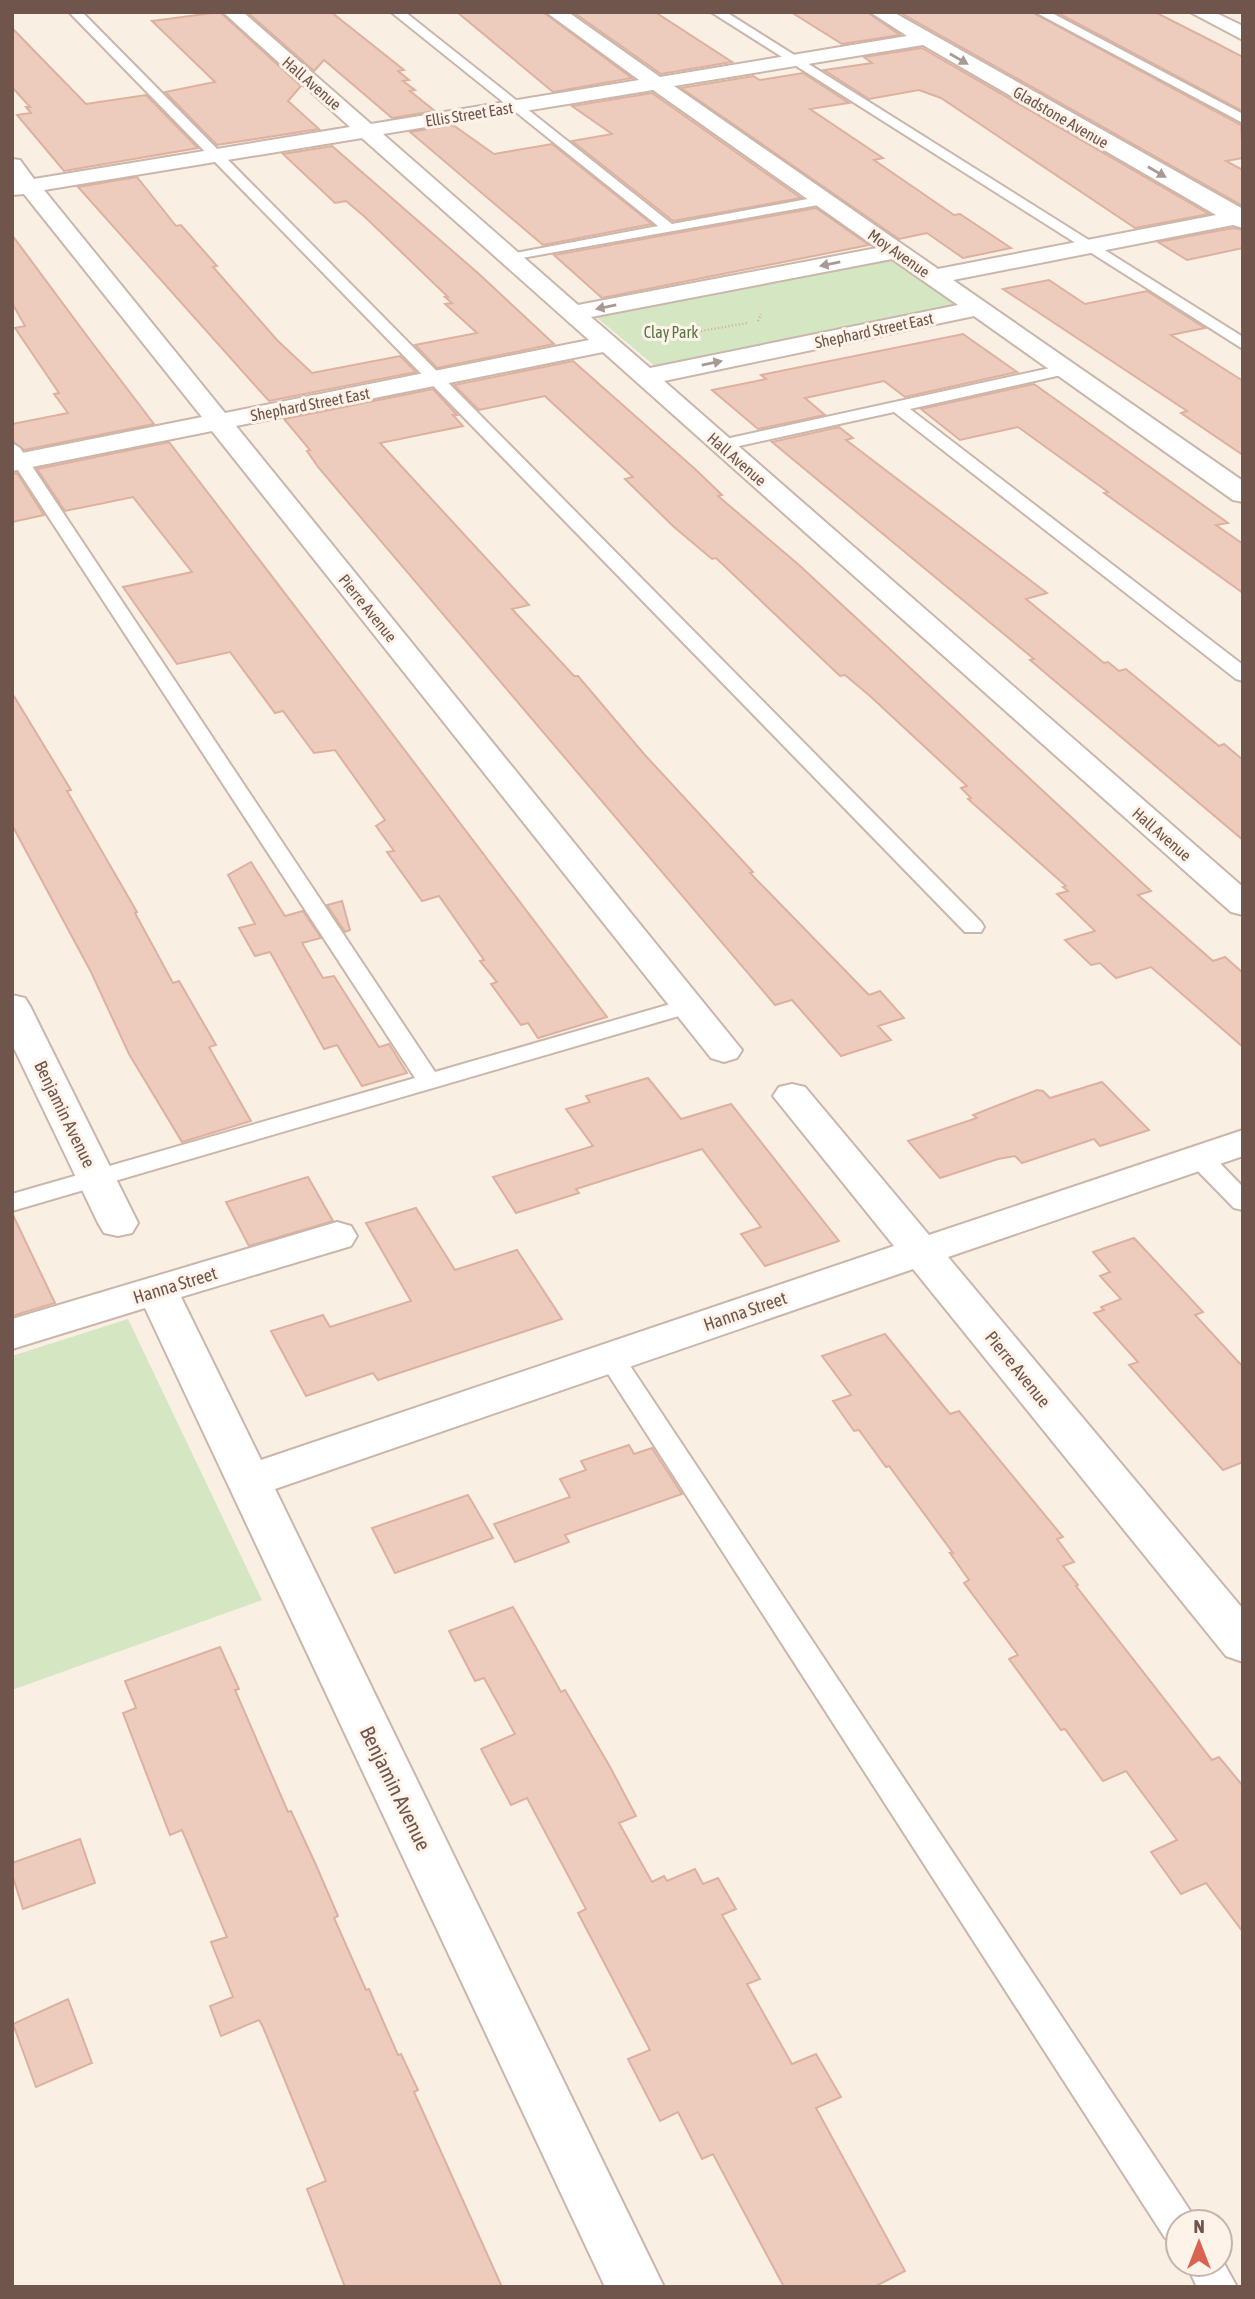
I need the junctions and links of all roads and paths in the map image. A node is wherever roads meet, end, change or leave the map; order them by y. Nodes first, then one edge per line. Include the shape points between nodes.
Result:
1 (75, 12) edge
2 (232, 12) edge
3 (397, 12) edge
4 (555, 12) edge
5 (717, 12) edge
6 (879, 12) edge
7 (1041, 12) edge
8 (1199, 12) edge
9 (1243, 34) edge
10 (925, 39) junction
11 (794, 61) junction
12 (656, 83) junction
13 (516, 106) junction
14 (1243, 119) edge
15 (366, 131) junction
16 (216, 156) junction
17 (18, 180) edge
18 (824, 201) junction
19 (1241, 218) edge
20 (669, 228) junction
21 (1089, 247) junction
22 (897, 251) junction
23 (510, 258) junction
24 (934, 277) junction
25 (979, 309) junction
26 (573, 313) junction
27 (761, 314) dead end
28 (758, 321) dead end
29 (690, 333) dead end
30 (642, 342) dead end
31 (608, 344) junction
32 (1243, 344) edge
33 (1064, 370) junction
34 (645, 377) junction
35 (435, 379) junction
36 (896, 407) junction
37 (219, 422) junction
38 (721, 444) junction
39 (15, 457) edge
40 (1243, 494) edge
41 (1243, 675) edge
42 (1243, 905) edge
43 (973, 927) dead end
44 (12, 1006) edge
45 (688, 1006) junction
46 (724, 1050) dead end
47 (429, 1081) junction
48 (792, 1096) dead end
49 (1243, 1142) edge
50 (1199, 1157) junction
51 (96, 1178) junction
52 (1243, 1202) edge
53 (12, 1203) edge
54 (118, 1223) dead end
55 (337, 1236) dead end
56 (922, 1252) junction
57 (157, 1290) junction
58 (12, 1334) edge
59 (610, 1356) junction
60 (249, 1481) junction
61 (1243, 1643) edge
62 (1167, 2208) edge
63 (635, 2287) edge

1 - 16 lane
2 - 15 street, Hall Avenue
3 - 13 lane
4 - 12 street, Moy Avenue
5 - 11 lane
6 - 10 street, Gladstone Avenue
7 - 14 lane
8 - 9 street
10 - 11 street, Ellis Street East
10 -> 19 street, Gladstone Avenue
11 - 12 street, Ellis Street East
11 - 21 lane
12 - 13 street, Ellis Street East
12 - 18 street, Moy Avenue
13 - 15 street, Ellis Street East
13 - 20 lane
15 - 16 street, Ellis Street East
15 - 23 street, Hall Avenue
16 - 17 street, Ellis Street East
16 - 35 lane
17 - 37 street, Pierre Avenue
18 - 20 lane
18 - 22 street, Moy Avenue
19 - 21 street
20 - 23 lane
21 - 24 street
21 - 32 lane
22 - 24 street, Moy Avenue
22 -> 26 street
23 - 26 street, Hall Avenue
24 - 25 street, Moy Avenue
25 - 33 street, Moy Avenue
34 -> 25 street, Shephard Street East
26 - 31 street, Hall Avenue
27 - 28 path
29 - 30 path
31 - 34 street, Hall Avenue
31 - 35 street, Shephard Street East
33 - 36 lane
33 - 40 street, Moy Avenue
34 - 38 street, Hall Avenue
35 - 37 street, Shephard Street East
35 - 43 lane
36 - 38 lane
36 - 41 lane
37 - 39 street, Shephard Street East
37 - 45 street, Pierre Avenue
38 - 42 street, Hall Avenue
39 - 47 lane
44 - 51 street, Benjamin Avenue
45 - 46 street, Pierre Avenue
45 - 47 lane
47 - 51 lane
48 - 56 street, Pierre Avenue
49 - 50 street, Hanna Street
50 - 52 lane
50 - 56 street, Hanna Street
51 - 53 lane
51 - 54 street, Benjamin Avenue
55 - 57 street, Hanna Street
56 - 59 street, Hanna Street
56 - 61 street, Pierre Avenue
57 - 58 street, Hanna Street
57 - 60 street, Benjamin Avenue
59 - 60 street, Hanna Street
59 - 62 lane
60 - 63 street, Benjamin Avenue

